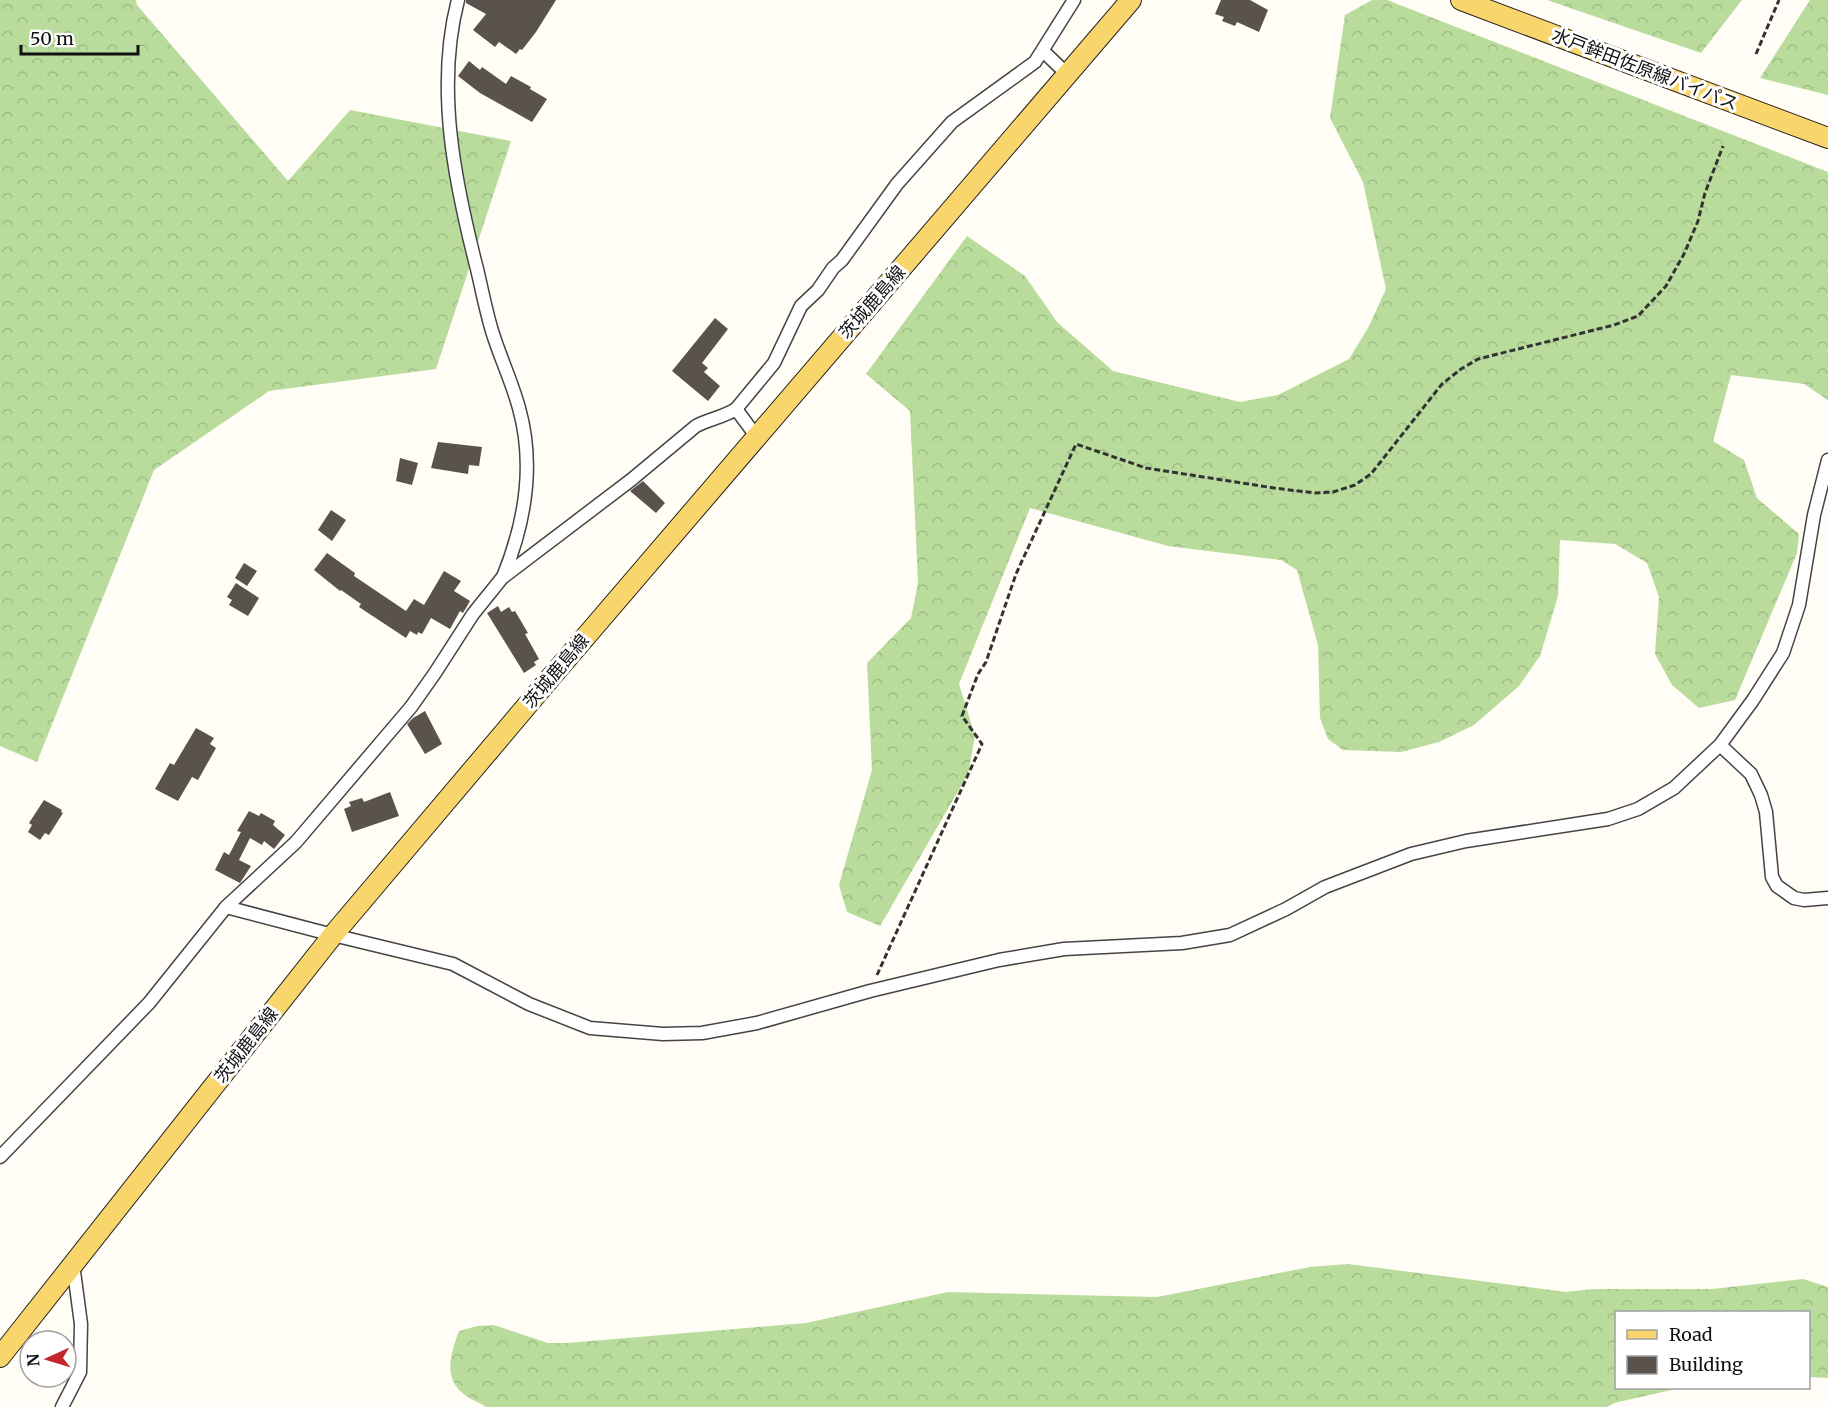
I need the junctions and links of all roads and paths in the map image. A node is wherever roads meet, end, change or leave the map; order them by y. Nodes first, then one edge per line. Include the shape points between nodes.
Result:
1 (458, 0) edge
2 (1074, 0) edge
3 (1131, 0) edge
4 (1461, 0) edge
5 (1779, 0) edge
6 (1043, 51) junction
7 (1756, 54) dead end
8 (1068, 75) junction
9 (1828, 138) edge
10 (1723, 146) dead end
11 (736, 410) junction
12 (756, 436) junction
13 (1828, 460) edge
14 (502, 578) junction
15 (1720, 745) junction
16 (1828, 898) edge
17 (226, 907) junction
18 (333, 935) junction
19 (870, 991) junction
20 (0, 1157) edge
21 (73, 1264) junction
22 (0, 1357) edge
23 (62, 1407) edge

1 - 14 street via 447,98 458,184 492,331 520,409 527,464 522,520
2 - 6 street
3 - 8 main road, 茨城鹿島線
4 - 9 main road, 水戸鉾田佐原線バイパス
5 - 7 path
6 - 8 street
6 - 11 street via 1035,62 952,122 897,184 842,260 801,306 774,363
8 - 12 main road, 茨城鹿島線
10 - 19 path via 1684,254 1666,286 1638,316 1478,359 1461,369 1442,384 1371,474 1355,485 1315,493 1274,488 1146,468 1076,444 1016,573 986,662 962,716 982,744
11 - 12 street
11 - 14 street via 696,426
12 - 18 main road, 茨城鹿島線
13 - 15 street via 1799,605 1783,653
14 - 17 street via 411,707 296,842
15 - 16 street via 1751,774 1761,795 1772,876 1777,886 1794,898
15 - 19 street via 1674,788 1638,809 1608,819 1466,841 1411,854 1325,887 1230,935 1182,943 1064,949
17 - 18 street
17 - 20 street via 149,1002
18 - 19 street via 453,964 529,1004 590,1028 634,1033 702,1033 757,1023
18 - 21 main road, 茨城鹿島線
21 - 22 main road, 茨城鹿島線
21 - 23 street via 81,1324 80,1372

